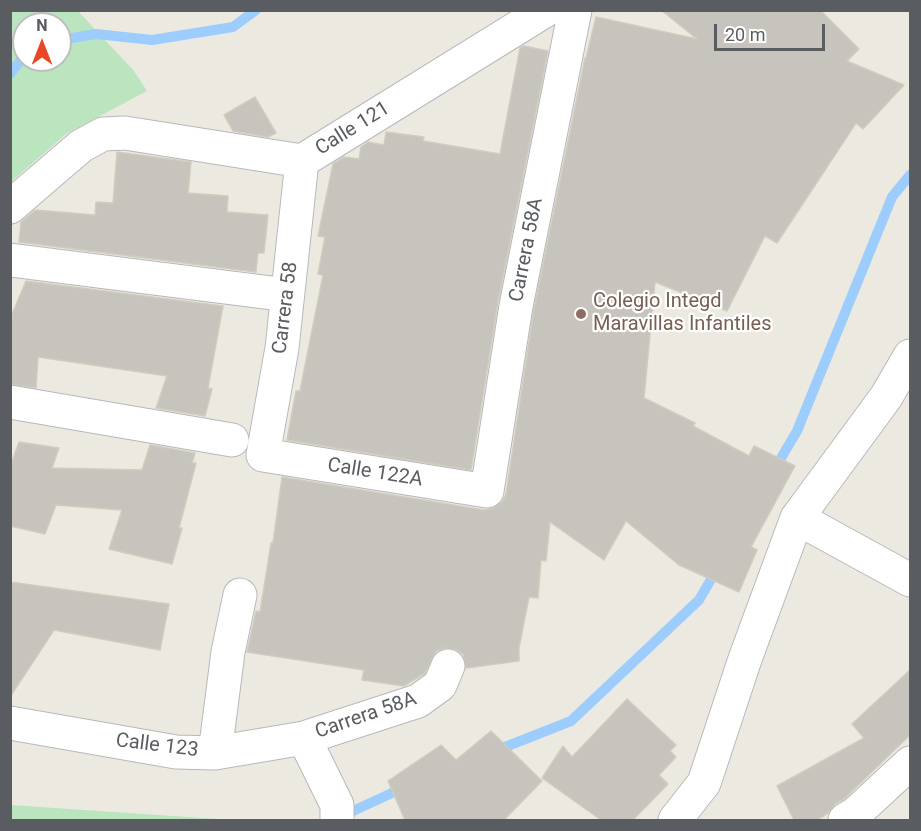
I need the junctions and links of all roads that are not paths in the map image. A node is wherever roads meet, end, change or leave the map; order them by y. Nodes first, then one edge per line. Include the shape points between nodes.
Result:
1 (546, 10) edge
2 (575, 10) edge
3 (302, 161) junction
4 (10, 207) edge
5 (10, 260) edge
6 (272, 293) dead end
7 (910, 356) edge
8 (10, 402) edge
9 (232, 440) dead end
10 (263, 455) joint
11 (487, 492) joint
12 (797, 518) junction
13 (910, 580) edge
14 (240, 595) dead end
15 (448, 666) dead end
16 (10, 723) edge
17 (304, 738) junction
18 (215, 753) junction
19 (910, 763) edge
20 (337, 820) edge
21 (675, 820) edge
22 (845, 820) edge

1 - 3 street, Calle 121
2 - 11 street, Carrera 58A via 516,306
3 - 4 street, Calle 121 via 125,133 103,134 81,146
3 - 10 street, Carrera 58 via 282,348
5 - 6 street
7 - 12 street via 886,397
8 - 9 street
10 - 11 street, Calle 122A
12 - 13 street
12 - 21 street via 704,783
14 - 18 street
15 - 17 street, Carrera 58A via 440,685 418,701
16 - 18 street, Calle 123 via 176,752
17 - 18 street, Calle 123
17 - 20 street via 337,805
19 - 22 street

